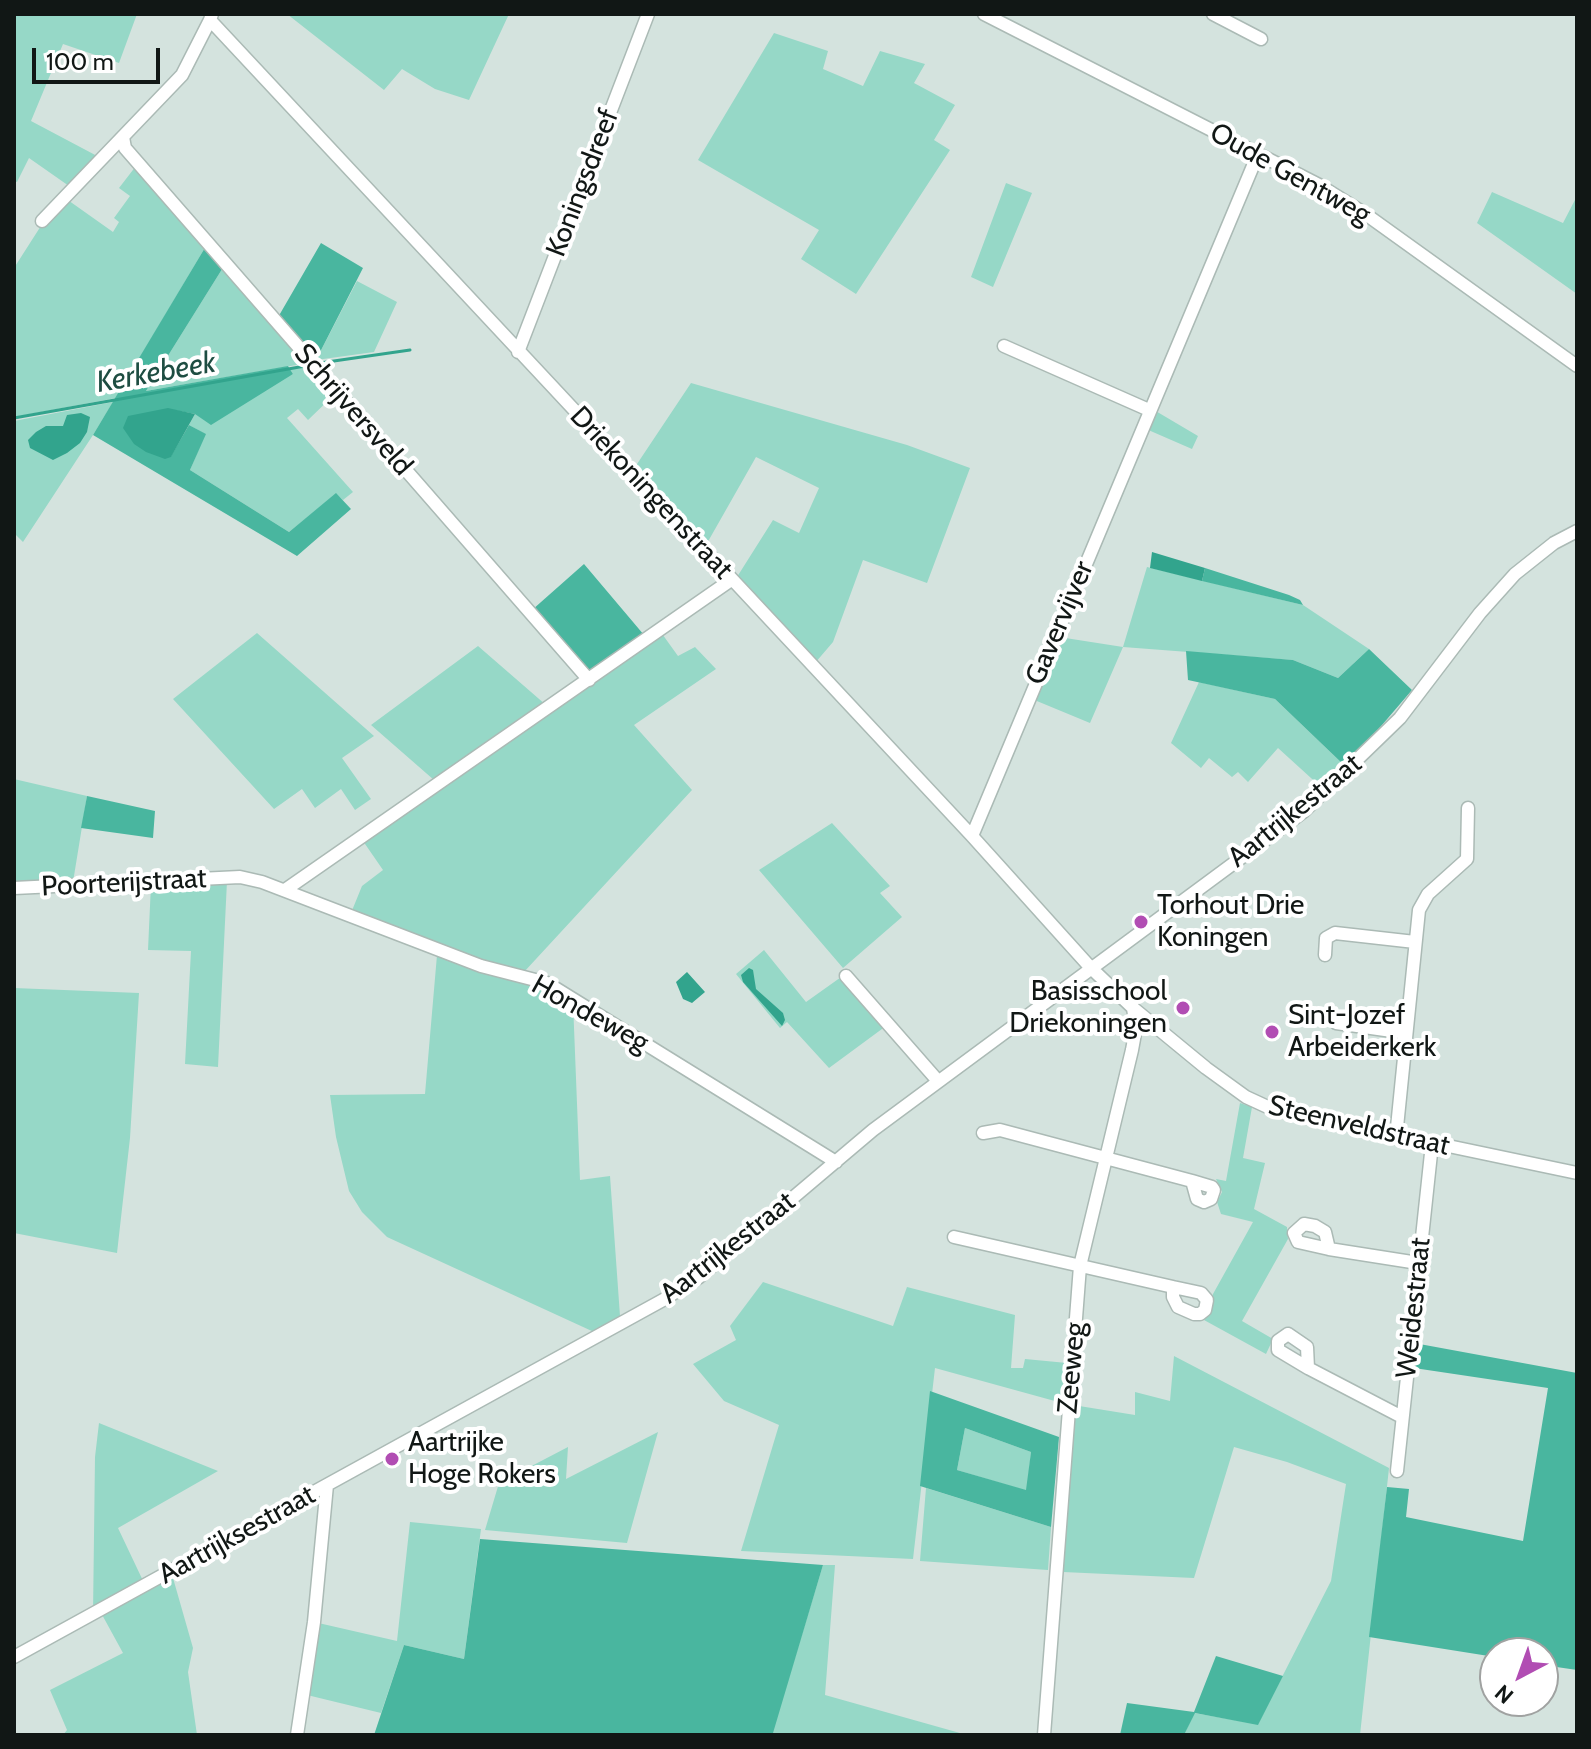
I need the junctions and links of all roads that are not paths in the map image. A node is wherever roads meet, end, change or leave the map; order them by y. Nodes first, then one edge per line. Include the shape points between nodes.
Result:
1 (648, 14) edge
2 (984, 14) edge
3 (1213, 14) edge
4 (211, 17) edge
5 (1261, 39) dead end
6 (123, 137) junction
7 (1258, 154) junction
8 (42, 221) dead end
9 (1004, 346) dead end
10 (518, 352) junction
11 (1577, 366) edge
12 (1149, 410) junction
13 (1577, 531) edge
14 (731, 580) junction
15 (589, 680) junction
16 (1468, 808) dead end
17 (972, 836) junction
18 (234, 877) joint
19 (14, 888) edge
20 (285, 890) junction
21 (1415, 942) junction
22 (1325, 955) dead end
23 (1090, 967) junction
24 (846, 976) dead end
25 (1133, 1008) junction
26 (1336, 1023) dead end
27 (1406, 1033) junction
28 (938, 1081) junction
29 (983, 1133) dead end
30 (1396, 1137) junction
31 (1432, 1144) junction
32 (1106, 1159) junction
33 (836, 1162) junction
34 (1577, 1173) edge
35 (1192, 1181) dead end
36 (954, 1237) dead end
37 (1329, 1249) dead end
38 (1418, 1263) junction
39 (1080, 1266) junction
40 (1173, 1287) dead end
41 (1308, 1368) dead end
42 (460, 1412) joint
43 (1402, 1417) junction
44 (1397, 1471) dead end
45 (327, 1485) junction
46 (14, 1657) edge
47 (297, 1735) edge
48 (1044, 1735) edge

1 - 10 street, Koningsdreef
2 - 7 street, Oude Gentweg
3 - 5 street
4 - 6 street, Driekoningenstraat via 182,75
4 - 10 street, Driekoningenstraat
6 - 8 street, Driekoningenstraat
6 - 15 street, Schrijversveld via 125,148
7 - 11 street, Oude Gentweg via 1364,213
7 - 12 street, Gavervijver
9 - 12 street
10 - 14 street, Driekoningenstraat
12 - 17 street, Gavervijver
13 - 23 street, Aartrijkestraat via 1515,574 1400,718 1303,812
14 - 15 street
14 - 17 street, Driekoningenstraat
15 - 20 street
16 - 21 street via 1467,859 1428,894 1419,910
17 - 23 street, Driekoningenstraat
18 - 19 street, Poorterijstraat
18 - 20 street, Hondeweg
20 - 33 street, Hondeweg via 481,966 547,983
21 - 22 street via 1335,933 1326,938
21 - 27 street
23 - 25 street, Steenveldstraat
23 - 28 street, Aartrijkestraat
24 - 28 street
25 - 30 street, Steenveldstraat via 1246,1097 1272,1109
25 - 32 street, Zeeweg via 1136,1028
26 - 27 street
27 - 30 street
28 - 33 street, Aartrijkestraat
29 - 32 street via 1000,1130
30 - 31 street, Steenveldstraat
31 - 34 street, Steenveldstraat
31 - 38 street, Weidestraat
32 - 35 street
32 - 39 street, Zeeweg
33 - 42 street, Aartrijkestraat via 698,1278
36 - 39 street
37 - 38 street
38 - 43 street, Weidestraat
39 - 40 street
39 - 48 street, Zeeweg
41 - 43 street
42 - 45 street, Aartrijksestraat
43 - 44 street, Weidestraat
45 - 46 street, Aartrijksestraat
45 - 47 street

